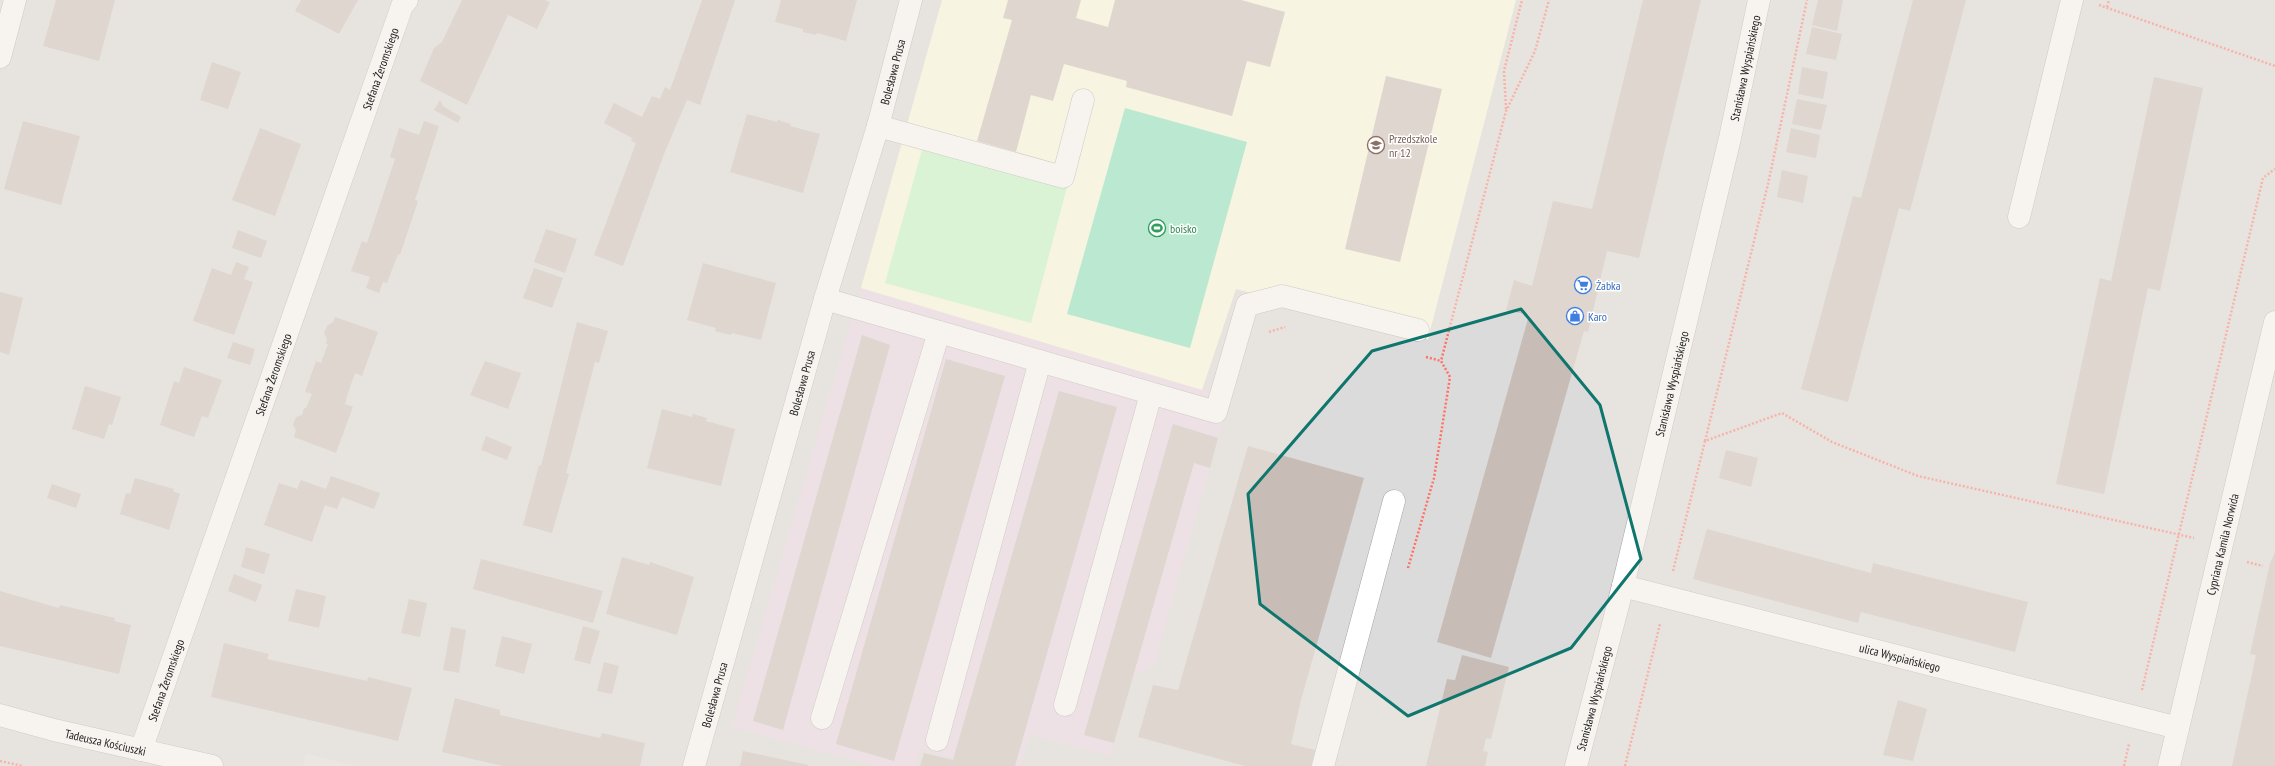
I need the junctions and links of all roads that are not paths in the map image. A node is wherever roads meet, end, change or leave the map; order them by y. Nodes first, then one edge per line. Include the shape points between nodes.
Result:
1 (15, 0) edge
2 (407, 0) edge
3 (911, 0) edge
4 (1759, 0) edge
5 (2082, 1) edge
6 (0, 57) edge
7 (1083, 100) dead end
8 (878, 126) junction
9 (2019, 217) dead end
10 (825, 298) junction
11 (2275, 322) edge
12 (1418, 330) dead end
13 (939, 332) junction
14 (1040, 361) junction
15 (1151, 394) junction
16 (1394, 501) dead end
17 (1623, 586) junction
18 (1065, 705) dead end
19 (0, 715) edge
20 (822, 718) dead end
21 (2178, 728) junction
22 (937, 740) dead end
23 (141, 750) junction
24 (212, 766) edge
25 (694, 766) edge
26 (1323, 766) edge
27 (1576, 766) edge
28 (2169, 766) edge

1 - 6 street
2 - 23 street, Stefana Żeromskiego via 402,6
3 - 8 street, Bolesława Prusa
4 - 17 street, Stanisława Wyspiańskiego via 1730,138
5 - 9 street
7 - 8 street via 1063,177
8 - 10 street, Bolesława Prusa
10 - 13 street
10 - 25 street, Bolesława Prusa
11 - 21 street, Cypriana Kamila Norwida
12 - 15 street via 1282,296 1247,305 1216,412
13 - 14 street
13 - 20 street
14 - 15 street
14 - 22 street
15 - 18 street
16 - 26 street
17 - 21 street, ulica Wyspiańskiego
17 - 27 street, Stanisława Wyspiańskiego
19 - 23 street, Tadeusza Kościuszki
21 - 28 street, Cypriana Kamila Norwida
23 - 24 street, Tadeusza Kościuszki

